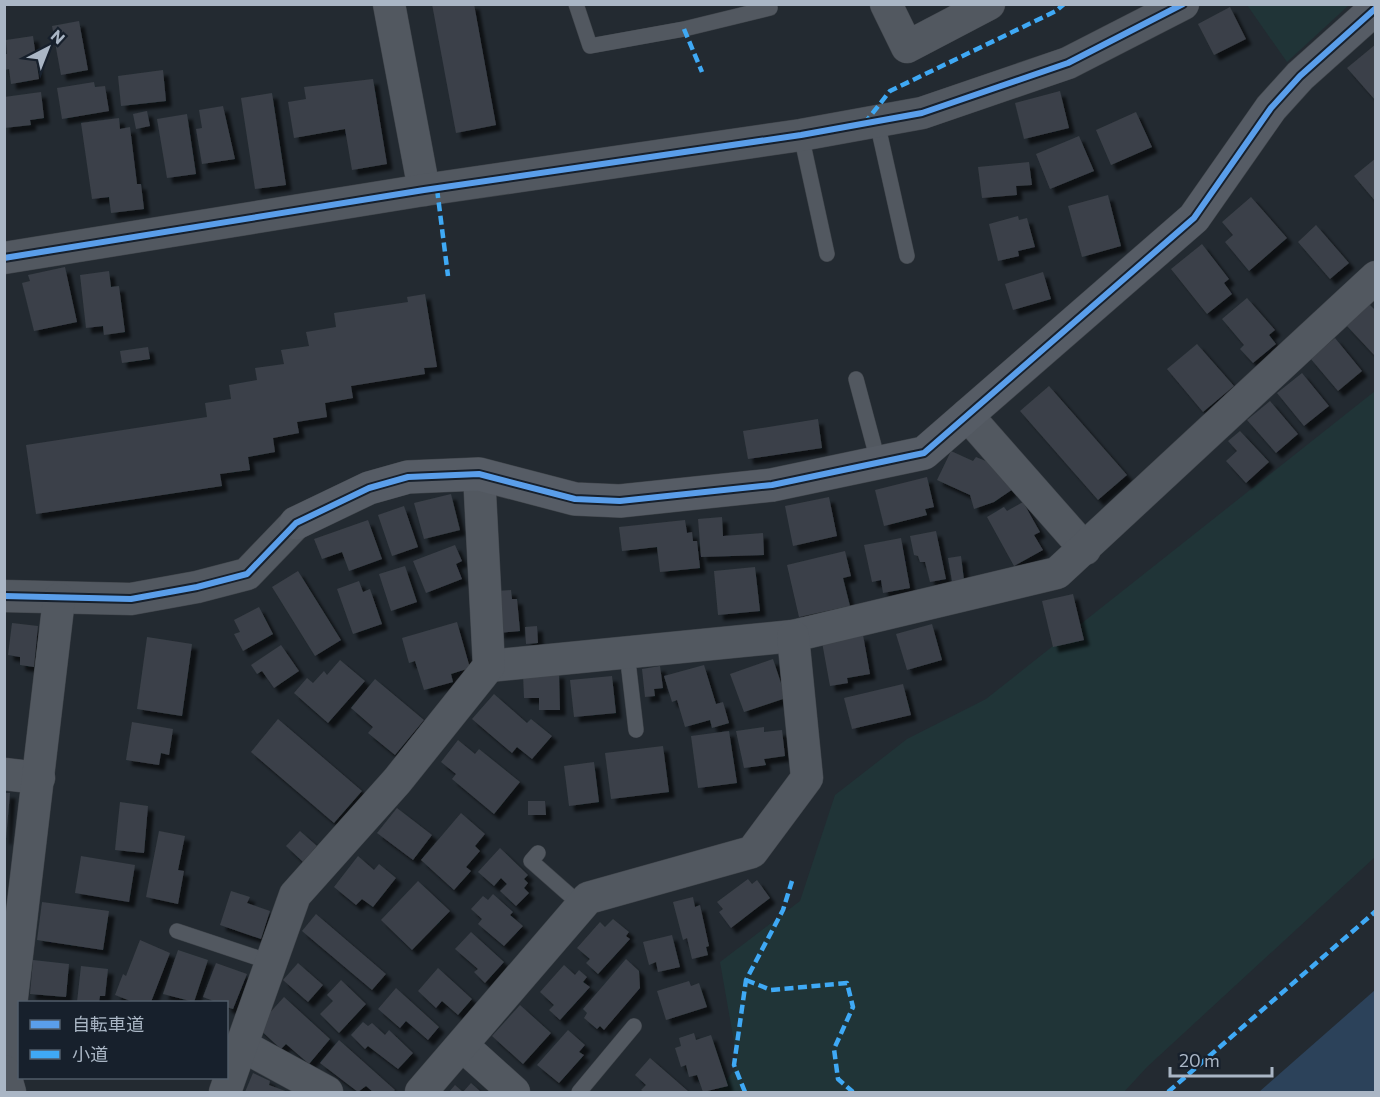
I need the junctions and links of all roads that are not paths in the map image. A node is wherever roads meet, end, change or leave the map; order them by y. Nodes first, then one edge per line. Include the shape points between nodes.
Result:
1 (389, 4) edge
2 (576, 4) edge
3 (886, 4) edge
4 (989, 4) edge
5 (1183, 4) edge
6 (770, 8) dead end
7 (1376, 8) edge
8 (877, 122) junction
9 (801, 135) junction
10 (424, 190) junction
11 (827, 254) dead end
12 (907, 256) dead end
13 (4, 258) edge
14 (1376, 277) edge
15 (856, 379) dead end
16 (967, 415) junction
17 (878, 461) junction
18 (479, 474) junction
19 (296, 523) joint
20 (1085, 549) junction
21 (4, 596) edge
22 (59, 599) junction
23 (793, 636) junction
24 (627, 653) junction
25 (489, 666) junction
26 (636, 730) dead end
27 (4, 774) edge
28 (39, 778) junction
29 (538, 853) dead end
30 (582, 906) junction
31 (177, 931) dead end
32 (12, 938) edge
33 (270, 962) junction
34 (634, 1026) dead end
35 (241, 1045) junction
36 (463, 1046) junction
37 (4, 1065) edge
38 (4, 1071) edge
39 (10, 1092) edge
40 (225, 1092) edge
41 (327, 1092) edge
42 (421, 1092) edge
43 (514, 1092) edge
44 (579, 1092) edge

1 - 10 street
2 - 6 lane via 591,46
3 - 4 street via 907,47
5 - 8 street via 1068,63 922,114
7 - 16 street via 1300,76 1271,108 1194,218
8 - 9 street
8 - 12 lane
9 - 10 street
9 - 11 lane
10 - 13 street
14 - 20 street
15 - 17 lane
16 - 17 street via 924,453
16 - 20 street
17 - 18 street via 772,485 620,501 575,498
18 - 19 street via 408,477 369,488
18 - 25 street
19 - 22 street via 247,574 131,599
20 - 23 street via 1057,573
21 - 22 street
22 - 28 street
23 - 24 street
23 - 30 street via 807,778 752,852 588,898
24 - 25 street
24 - 26 lane
25 - 33 street via 397,781 295,896
27 - 28 street
28 - 32 street
29 - 30 lane via 531,861
30 - 36 street
31 - 33 lane
32 - 37 street
33 - 35 street
34 - 44 lane
35 - 40 street
35 - 41 street
36 - 42 street
36 - 43 street
38 - 39 street

